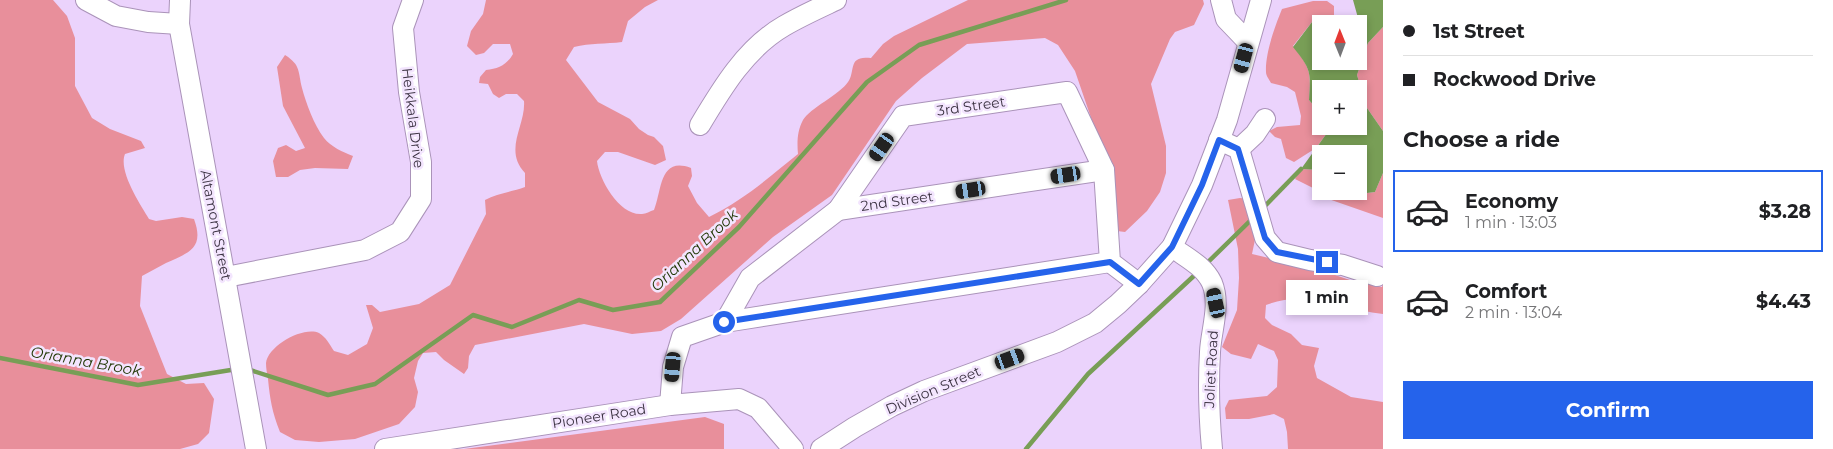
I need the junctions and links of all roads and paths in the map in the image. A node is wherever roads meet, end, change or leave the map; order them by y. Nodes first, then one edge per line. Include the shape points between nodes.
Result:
1 (86, 0) edge
2 (180, 0) edge
3 (413, 0) edge
4 (836, 0) edge
5 (1221, 0) edge
6 (1261, 0) edge
7 (179, 24) junction
8 (1248, 42) junction
9 (1265, 119) dead end
10 (700, 125) dead end
11 (1219, 140) junction
12 (1238, 149) junction
13 (1104, 170) junction
14 (838, 210) junction
15 (1172, 247) junction
16 (1110, 262) junction
17 (1377, 276) dead end
18 (226, 277) junction
19 (1139, 284) junction
20 (724, 322) junction
21 (670, 405) junction
22 (256, 449) edge
23 (385, 449) edge
24 (793, 449) edge
25 (821, 449) edge
26 (1212, 449) edge

1 - 7 street via 116,16
2 - 7 street, Altamont Street
3 - 18 street, Heikkala Drive via 403,28 409,92 421,162 421,199 400,232 365,250
4 - 10 street via 783,26 743,60
5 - 8 street via 1226,19
6 - 8 street, Division Street
7 - 18 street, Altamont Street
8 - 11 street, Division Street
9 - 12 street
11 - 12 street
11 - 15 street, Division Street via 1202,185
12 - 17 street via 1265,238 1277,252 1343,265
13 - 14 street, 2nd Street
13 - 14 street, 3rd Street via 1067,92 904,116
13 - 16 street
14 - 20 street via 750,278
15 - 19 street, Division Street
15 - 26 street, Joliet Road via 1203,269 1212,284 1216,303 1208,405
16 - 19 street
16 - 20 street
18 - 22 street, Altamont Street
19 - 25 street, Division Street via 1088,326 1057,342 924,391 892,406
20 - 21 street via 682,337 673,367
21 - 23 street, Pioneer Road
21 - 24 street, Pioneer Road via 739,400 758,408

